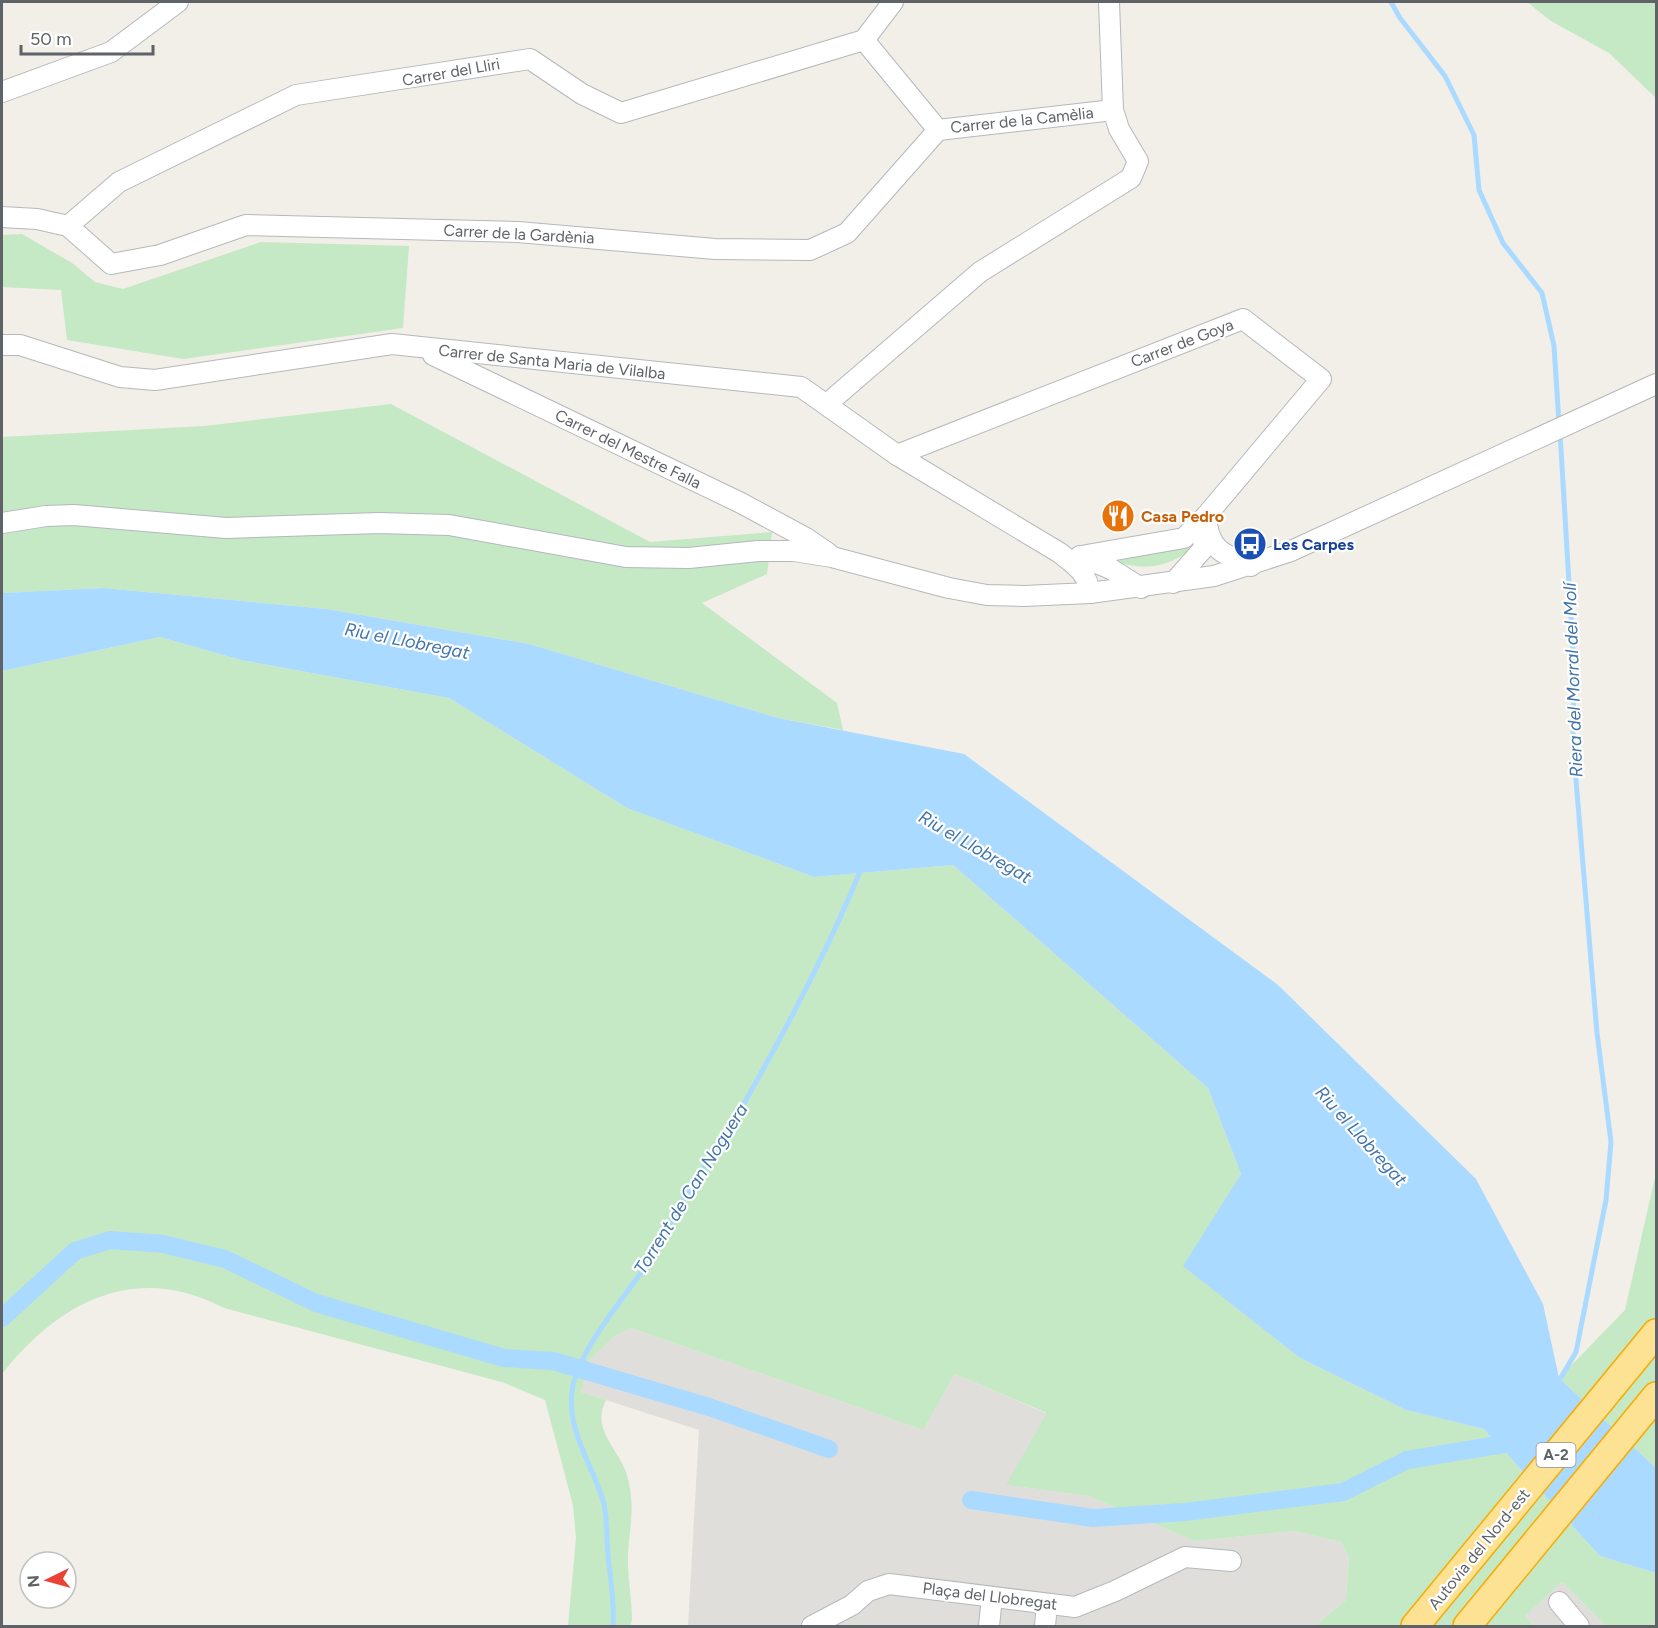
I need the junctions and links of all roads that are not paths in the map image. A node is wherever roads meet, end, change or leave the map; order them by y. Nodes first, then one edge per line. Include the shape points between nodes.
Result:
1 (178, 2) edge
2 (893, 2) edge
3 (1109, 2) edge
4 (864, 40) junction
5 (2, 92) edge
6 (1113, 110) junction
7 (938, 129) junction
8 (2, 217) edge
9 (68, 226) junction
10 (2, 345) edge
11 (419, 348) junction
12 (1656, 384) edge
13 (828, 403) junction
14 (897, 455) junction
15 (1206, 516) junction
16 (2, 523) edge
17 (1060, 553) junction
18 (1081, 556) junction
19 (832, 557) junction
20 (1251, 566) junction
21 (1173, 583) junction
22 (1141, 588) junction
23 (1090, 593) junction
24 (1656, 1333) edge
25 (1656, 1396) edge
26 (1231, 1561) dead end
27 (992, 1597) junction
28 (1559, 1602) dead end
29 (1047, 1604) junction
30 (812, 1626) edge
31 (989, 1626) edge
32 (1045, 1626) edge
33 (1415, 1626) edge
34 (1467, 1626) edge
35 (1579, 1626) edge

1 - 5 street via 111,52
2 - 4 street
3 - 6 street
4 - 7 street, Carrer de la Camèlia
4 - 9 street, Carrer del Lliri via 621,113 582,94 530,59 296,95 119,182
6 - 7 street, Carrer de la Camèlia
6 - 13 street via 1138,161 1131,178 980,272
7 - 9 street, Carrer de la Gardènia via 847,233 810,250 715,249 518,232 246,225 160,255 111,264
8 - 9 street
10 - 11 street, Carrer de Santa Maria de Vilalba via 20,345 120,377 154,380 363,347 392,344
11 - 13 street, Carrer de Santa Maria de Vilalba via 801,387
11 - 19 street, Carrer del Mestre Falla via 741,503 806,538
12 - 20 street via 1291,552
13 - 14 street, Carrer de Santa Maria de Vilalba
14 - 15 street, Carrer de Goya via 1243,319 1321,379
14 - 17 street, Carrer de Santa Maria de Vilalba
15 - 18 street, Carrer de Goya via 1184,538
15 - 20 street via 1210,542
15 - 21 street via 1203,549
16 - 19 street via 74,515 226,528 412,523 486,530 626,557 689,558 794,551
17 - 18 street, Carrer de Santa Maria de Vilalba
17 - 23 street, Carrer de Santa Maria de Vilalba via 1082,570
18 - 22 street, Carrer de Santa Maria de Vilalba
19 - 23 street via 987,595
20 - 21 street
21 - 22 street
22 - 23 street
24 - 33 highway, Autovia del Nord-est / A-2
25 - 34 highway, A-2
26 - 29 street, Plaça del Llobregat via 1185,1557 1074,1607
27 - 29 street, Plaça del Llobregat
27 - 30 street, Plaça del Llobregat via 889,1584 868,1591 852,1605
27 - 31 street
28 - 35 street
29 - 32 street

